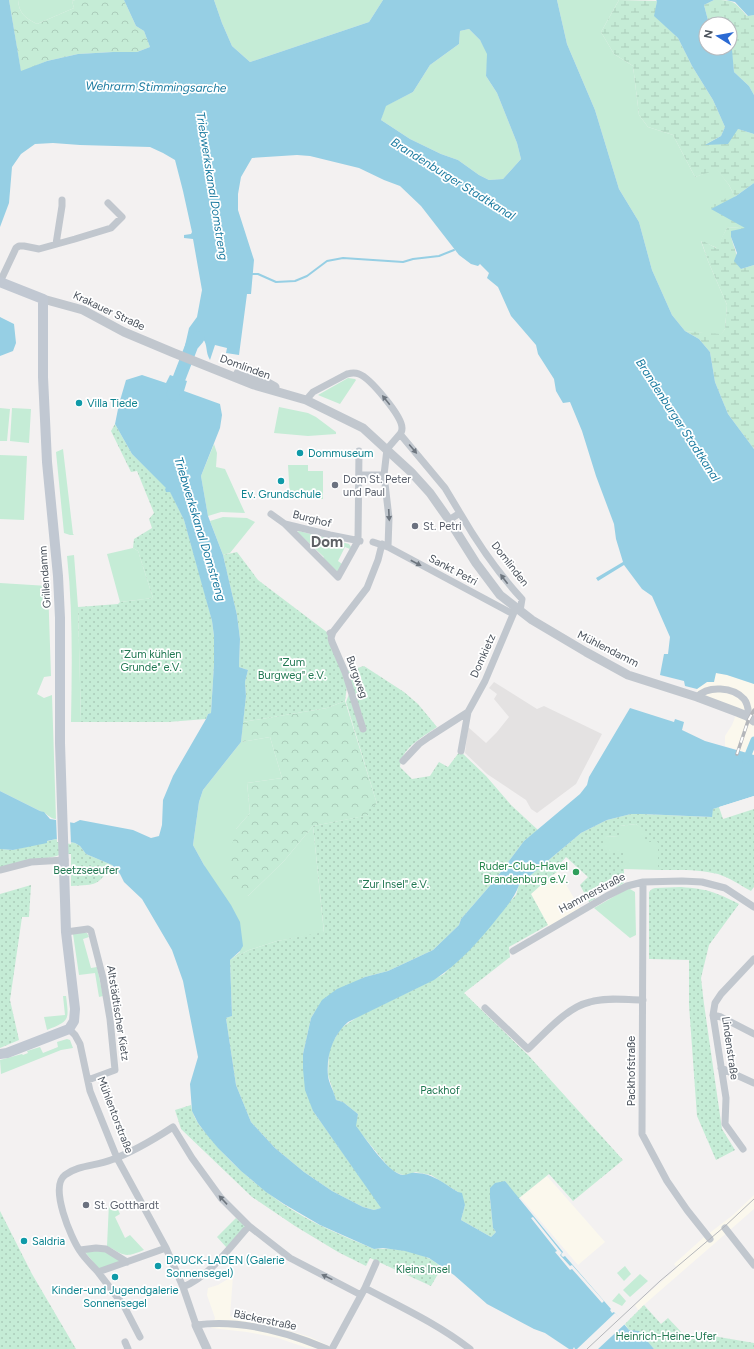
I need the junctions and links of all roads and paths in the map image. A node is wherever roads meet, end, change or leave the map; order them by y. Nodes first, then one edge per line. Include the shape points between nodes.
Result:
1 (62, 200) dead end
2 (108, 203) dead end
3 (56, 244) junction
4 (0, 282) edge
5 (43, 299) junction
6 (208, 366) joint
7 (306, 400) junction
8 (400, 434) junction
9 (387, 449) junction
10 (359, 451) dead end
11 (359, 475) junction
12 (384, 475) junction
13 (460, 513) junction
14 (270, 514) dead end
15 (449, 520) junction
16 (284, 524) junction
17 (359, 541) junction
18 (373, 542) dead end
19 (385, 546) junction
20 (517, 611) junction
21 (697, 697) junction
22 (468, 712) junction
23 (752, 720) edge
24 (363, 729) dead end
25 (461, 751) dead end
26 (403, 761) dead end
27 (64, 857) junction
28 (0, 870) edge
29 (643, 882) junction
30 (753, 904) edge
31 (66, 932) junction
32 (513, 950) dead end
33 (754, 959) edge
34 (643, 1000) junction
35 (485, 1008) dead end
36 (713, 1015) junction
37 (70, 1029) junction
38 (754, 1034) edge
39 (0, 1054) edge
40 (722, 1068) junction
41 (88, 1080) junction
42 (754, 1083) edge
43 (743, 1149) dead end
44 (118, 1158) junction
45 (249, 1226) junction
46 (725, 1228) dead end
47 (710, 1239) dead end
48 (166, 1248) junction
49 (80, 1250) junction
50 (127, 1262) junction
51 (376, 1263) dead end
52 (754, 1265) edge
53 (98, 1272) junction
54 (183, 1287) junction
55 (365, 1288) junction
56 (362, 1295) junction
57 (196, 1325) junction
58 (140, 1337) dead end
59 (313, 1346) edge
60 (207, 1349) edge
61 (328, 1349) edge
62 (332, 1349) edge
63 (470, 1349) edge

1 - 3 street
2 - 3 street, Krakauer Straße via 122,217 111,228
3 - 4 street, Krakauer Straße via 39,249 24,246 16,248
4 - 5 main road, Krakauer Straße
5 - 6 street, Krakauer Straße via 83,310 124,332
5 - 27 main road, Grillendamm via 47,462 60,618 60,743
6 - 7 street, Domlinden via 254,385
8 -> 7 street via 402,426 395,411 360,374 347,374 313,392
7 - 9 street, Domlinden via 363,428
8 - 9 street
8 -> 13 street, Domlinden via 445,488
9 - 12 street, Burgweg
9 - 15 street, Domlinden via 411,472
10 - 11 street, Burghof
11 - 12 street
11 - 17 street, Burghof
12 -> 19 street, Burgweg via 389,518
13 - 15 street
20 -> 13 street, Domlinden via 522,599 479,545
14 - 16 street, Burghof
15 - 20 street, Domlinden via 494,588
16 - 17 street, Burghof
16 - 17 street, Burghof via 338,577
18 - 19 street
19 -> 20 street, Sankt Petri
19 - 24 street, Burgweg via 367,588 332,632 331,638
20 - 21 street, Mühlendamm via 628,675
20 - 22 street, Domkietz
21 - 23 street, Mühlendamm
21 - 23 street, Mühlendamm via 701,692 711,689 733,693 743,699 748,706
22 - 25 street, Domkietz
22 - 26 street, Domkietz via 419,744
27 - 28 street
27 - 31 main road
29 - 30 street, Hammerstraße via 702,882 725,888
29 - 32 street, Hammerstraße via 627,886 607,896
29 - 34 street, Packhofstraße
31 - 37 main road via 75,1009
31 - 41 street, Altstädtischer Kietz via 88,929 90,931 103,978 110,1019 115,1070
33 - 36 street, Lindenstraße via 721,994 715,1003
34 - 35 street via 589,1002 566,1014 528,1049
34 - 47 street, Packhofstraße via 642,1134 667,1181
36 - 38 street
36 - 40 street, Lindenstraße
37 - 39 main road
37 - 41 street, Mühlentorstraße via 80,1044
40 - 42 street
40 - 43 street, Lindenstraße via 726,1098 725,1124
41 - 44 street, Mühlentorstraße via 90,1091
45 -> 44 street via 221,1198 172,1127
44 - 48 street, Mühlentorstraße
44 - 49 street via 78,1168 64,1176 60,1185 60,1202
45 - 54 street via 201,1277
56 -> 45 street via 290,1258
46 - 52 street
48 - 50 street
48 - 54 street, Mühlentorstraße
49 - 50 street via 106,1249
49 - 53 street
50 - 53 street
51 - 55 street
53 - 58 street via 124,1306
54 - 57 street, Mühlentorstraße
55 - 56 street
55 - 63 street via 434,1324
56 - 62 street
57 - 59 street, Bäckerstraße via 239,1324 293,1336
57 - 60 street
59 - 61 street, Bäckerstraße

